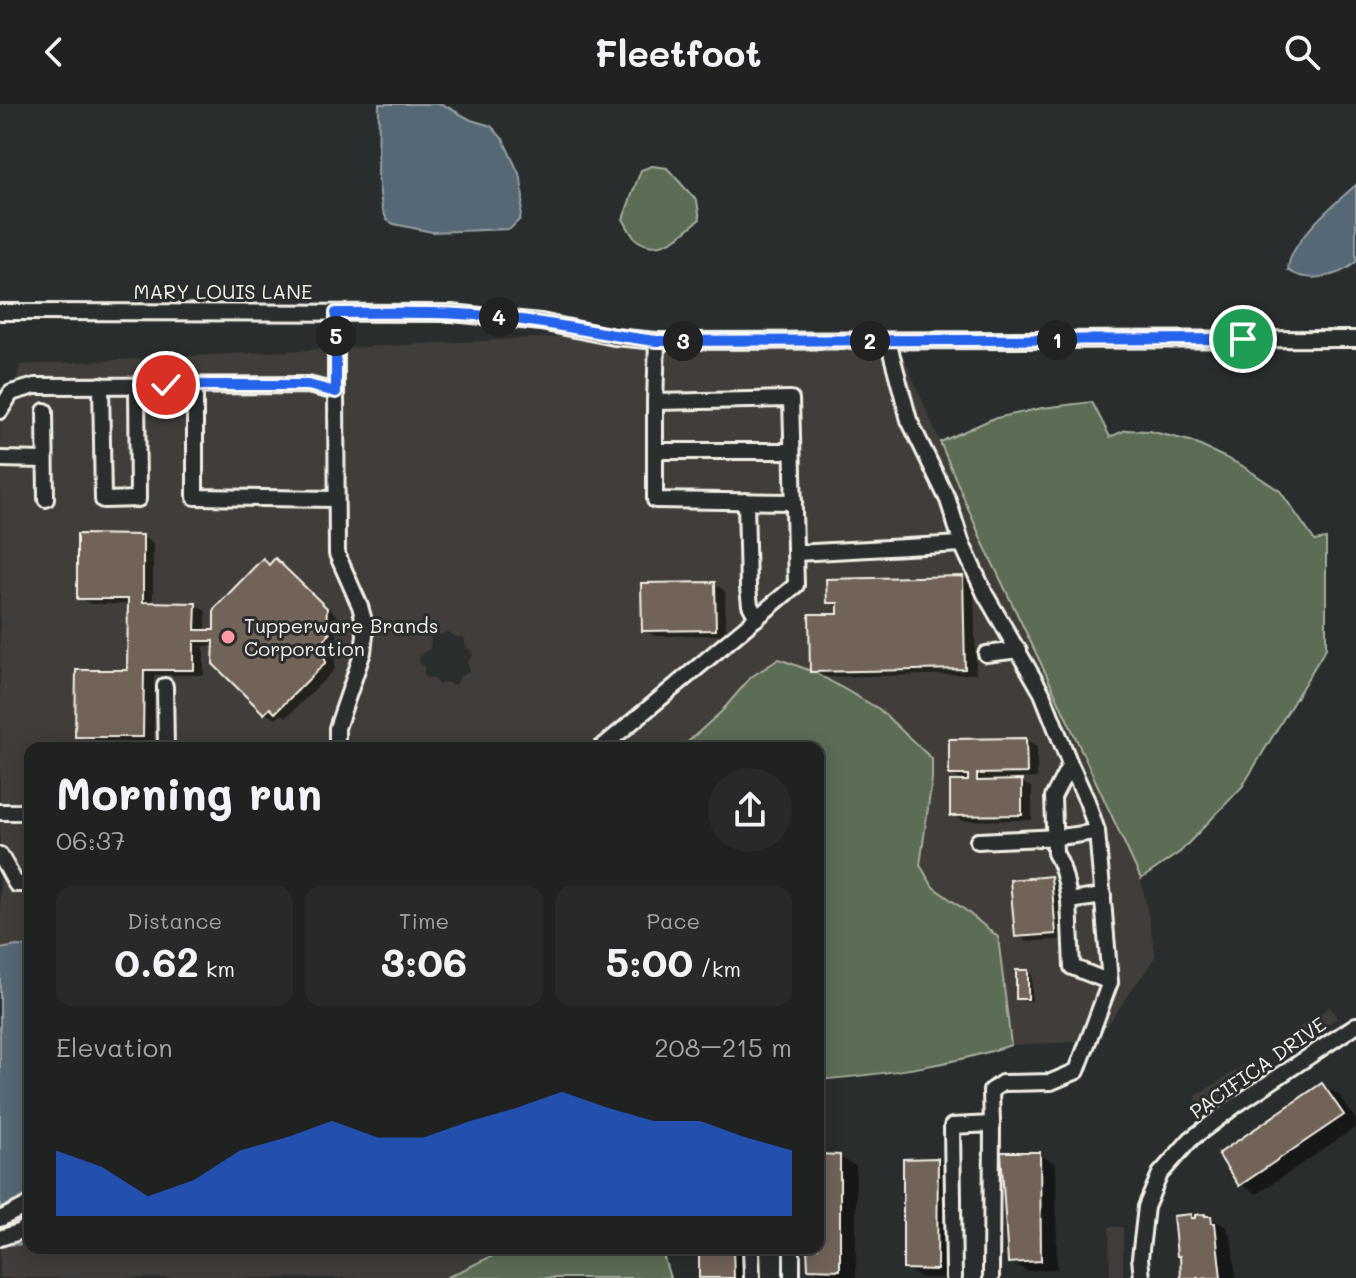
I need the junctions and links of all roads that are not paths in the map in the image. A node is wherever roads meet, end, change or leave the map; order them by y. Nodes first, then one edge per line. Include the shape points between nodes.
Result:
1 (0, 312) edge
2 (336, 313) junction
3 (1356, 339) edge
4 (657, 341) junction
5 (888, 341) junction
6 (101, 385) junction
7 (137, 385) junction
8 (195, 385) junction
9 (336, 392) junction
10 (655, 402) junction
11 (0, 411) edge
12 (45, 411) dead end
13 (655, 451) junction
14 (792, 451) junction
15 (0, 459) edge
16 (45, 460) junction
17 (46, 499) dead end
18 (336, 499) junction
19 (746, 501) junction
20 (794, 502) junction
21 (962, 544) junction
22 (795, 553) junction
23 (757, 618) junction
24 (1019, 650) junction
25 (986, 654) dead end
26 (165, 686) dead end
27 (166, 742) edge
28 (337, 742) edge
29 (608, 742) edge
30 (1070, 764) junction
31 (0, 812) edge
32 (24, 812) edge
33 (1097, 831) junction
34 (1053, 837) junction
35 (978, 841) dead end
36 (0, 855) edge
37 (24, 884) edge
38 (1103, 896) junction
39 (1069, 901) junction
40 (1110, 982) junction
41 (1356, 1025) edge
42 (992, 1124) junction
43 (24, 1207) edge
44 (0, 1219) edge
45 (24, 1228) edge
46 (0, 1238) edge
47 (751, 1254) edge
48 (792, 1254) edge
49 (752, 1278) edge
50 (792, 1278) edge
51 (954, 1278) edge
52 (991, 1278) edge
53 (1142, 1278) edge

1 - 2 street, MARY LOUIS LANE
2 - 4 street, MARY LOUIS LANE via 452,313
2 - 9 street
3 - 5 street, MARY LOUIS LANE
4 - 5 street, MARY LOUIS LANE
4 - 10 street
5 - 21 street via 909,420 948,500
6 - 7 street
6 - 7 street via 103,500 138,499
6 - 11 street via 35,386 11,393
7 - 8 street
8 - 9 street via 308,385
8 - 18 street via 195,497
9 - 18 street
10 - 13 street
10 - 14 street via 791,399
12 - 16 street
13 - 14 street
13 - 19 street via 655,500
14 - 20 street
15 - 16 street
16 - 17 street
18 - 28 street via 337,554 360,606 365,635
19 - 20 street
19 - 23 street via 748,588
20 - 22 street
21 - 22 street
21 - 24 street
22 - 23 street via 796,585
23 - 29 street
24 - 25 street
24 - 30 street
26 - 27 street
30 - 33 street
30 - 34 street via 1053,797
31 - 32 street
33 - 34 street
33 - 38 street
34 - 35 street
34 - 39 street
36 - 37 street via 16,884
38 - 39 street
38 - 40 street
39 - 40 street via 1072,967
40 - 42 street via 1077,1071 1051,1082 1002,1083 991,1091
41 - 53 street, PACIFICA DRIVE via 1213,1122 1160,1174 1146,1207
42 - 51 street via 952,1126
42 - 52 street
43 - 44 street
45 - 46 street
47 - 49 street
48 - 50 street

